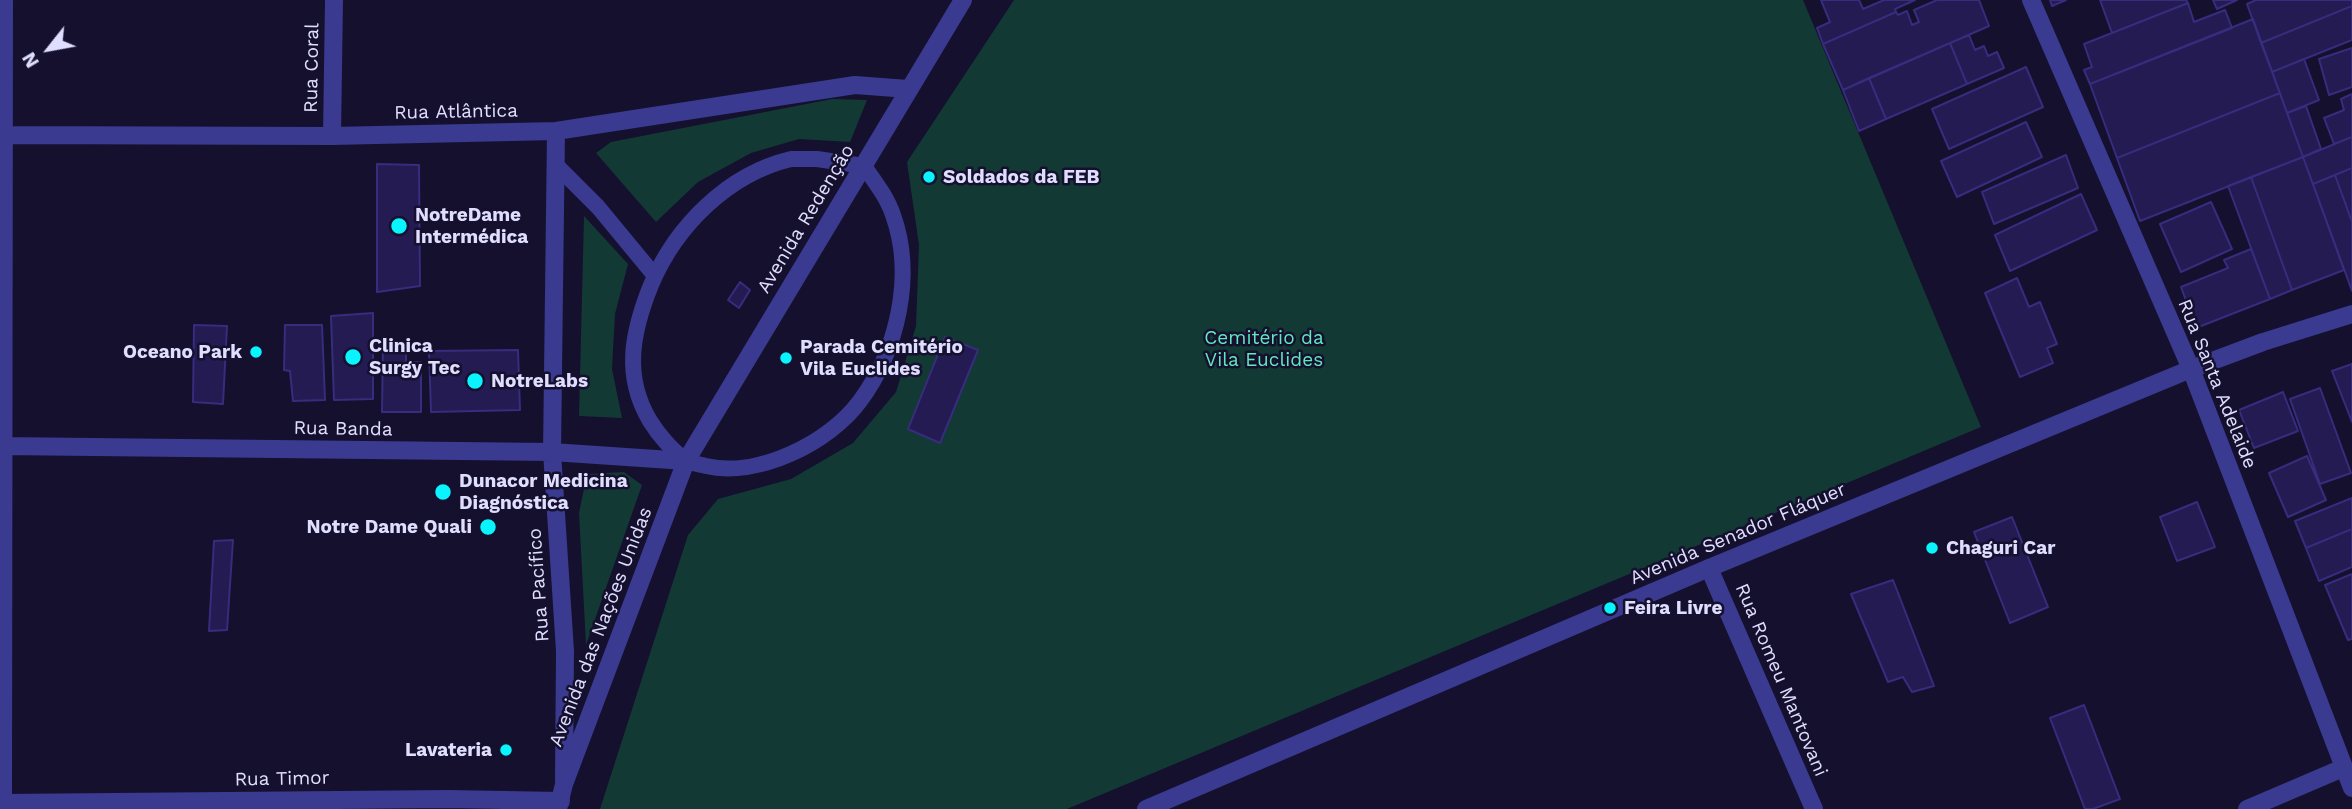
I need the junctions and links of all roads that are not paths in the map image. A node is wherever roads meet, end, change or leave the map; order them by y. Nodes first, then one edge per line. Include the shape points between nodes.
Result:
1 (4, 0) edge
2 (334, 0) edge
3 (963, 0) edge
4 (2031, 0) edge
5 (908, 89) junction
6 (556, 131) junction
7 (2, 135) edge
8 (332, 136) junction
9 (864, 166) junction
10 (558, 167) junction
11 (655, 276) junction
12 (2352, 314) edge
13 (2191, 369) junction
14 (1, 446) edge
15 (552, 452) junction
16 (686, 461) junction
17 (1709, 568) junction
18 (2343, 768) junction
19 (2352, 788) edge
20 (561, 798) edge
21 (3, 806) edge
22 (1146, 809) edge
23 (1814, 809) edge
24 (2247, 809) edge

1 - 7 street
2 - 8 street, Rua Coral
3 - 5 street, Avenida Redenção
4 - 13 street, Rua Santa Adelaide
5 - 6 street, Rua Atlântica via 855,85
5 - 9 street, Avenida Redenção
6 - 8 street, Rua Atlântica
6 - 10 street, Rua Pacífico
7 - 8 street, Rua Atlântica
7 - 14 street
9 - 11 lane via 791,159 738,180 684,230
9 - 16 street, Avenida Redenção
9 - 16 lane via 894,217 902,281 888,351 869,387 847,416 789,456 739,468
10 - 11 lane
10 - 15 street, Rua Pacífico
11 - 16 lane via 635,332 631,357 634,384 655,429
12 - 13 street, Avenida Senador Fláquer
13 - 17 street, Avenida Senador Fláquer
13 - 18 street, Rua Santa Adelaide
14 - 15 street, Rua Banda
14 - 21 street
15 - 16 street, Rua Banda
15 - 20 street, Rua Pacífico via 565,651
16 - 20 street, Avenida das Nações Unidas
17 - 22 street, Avenida Senador Fláquer
17 - 23 street, Rua Romeu Mantovani
18 - 19 street, Rua Santa Adelaide
18 - 24 street
20 - 21 street, Rua Timor

